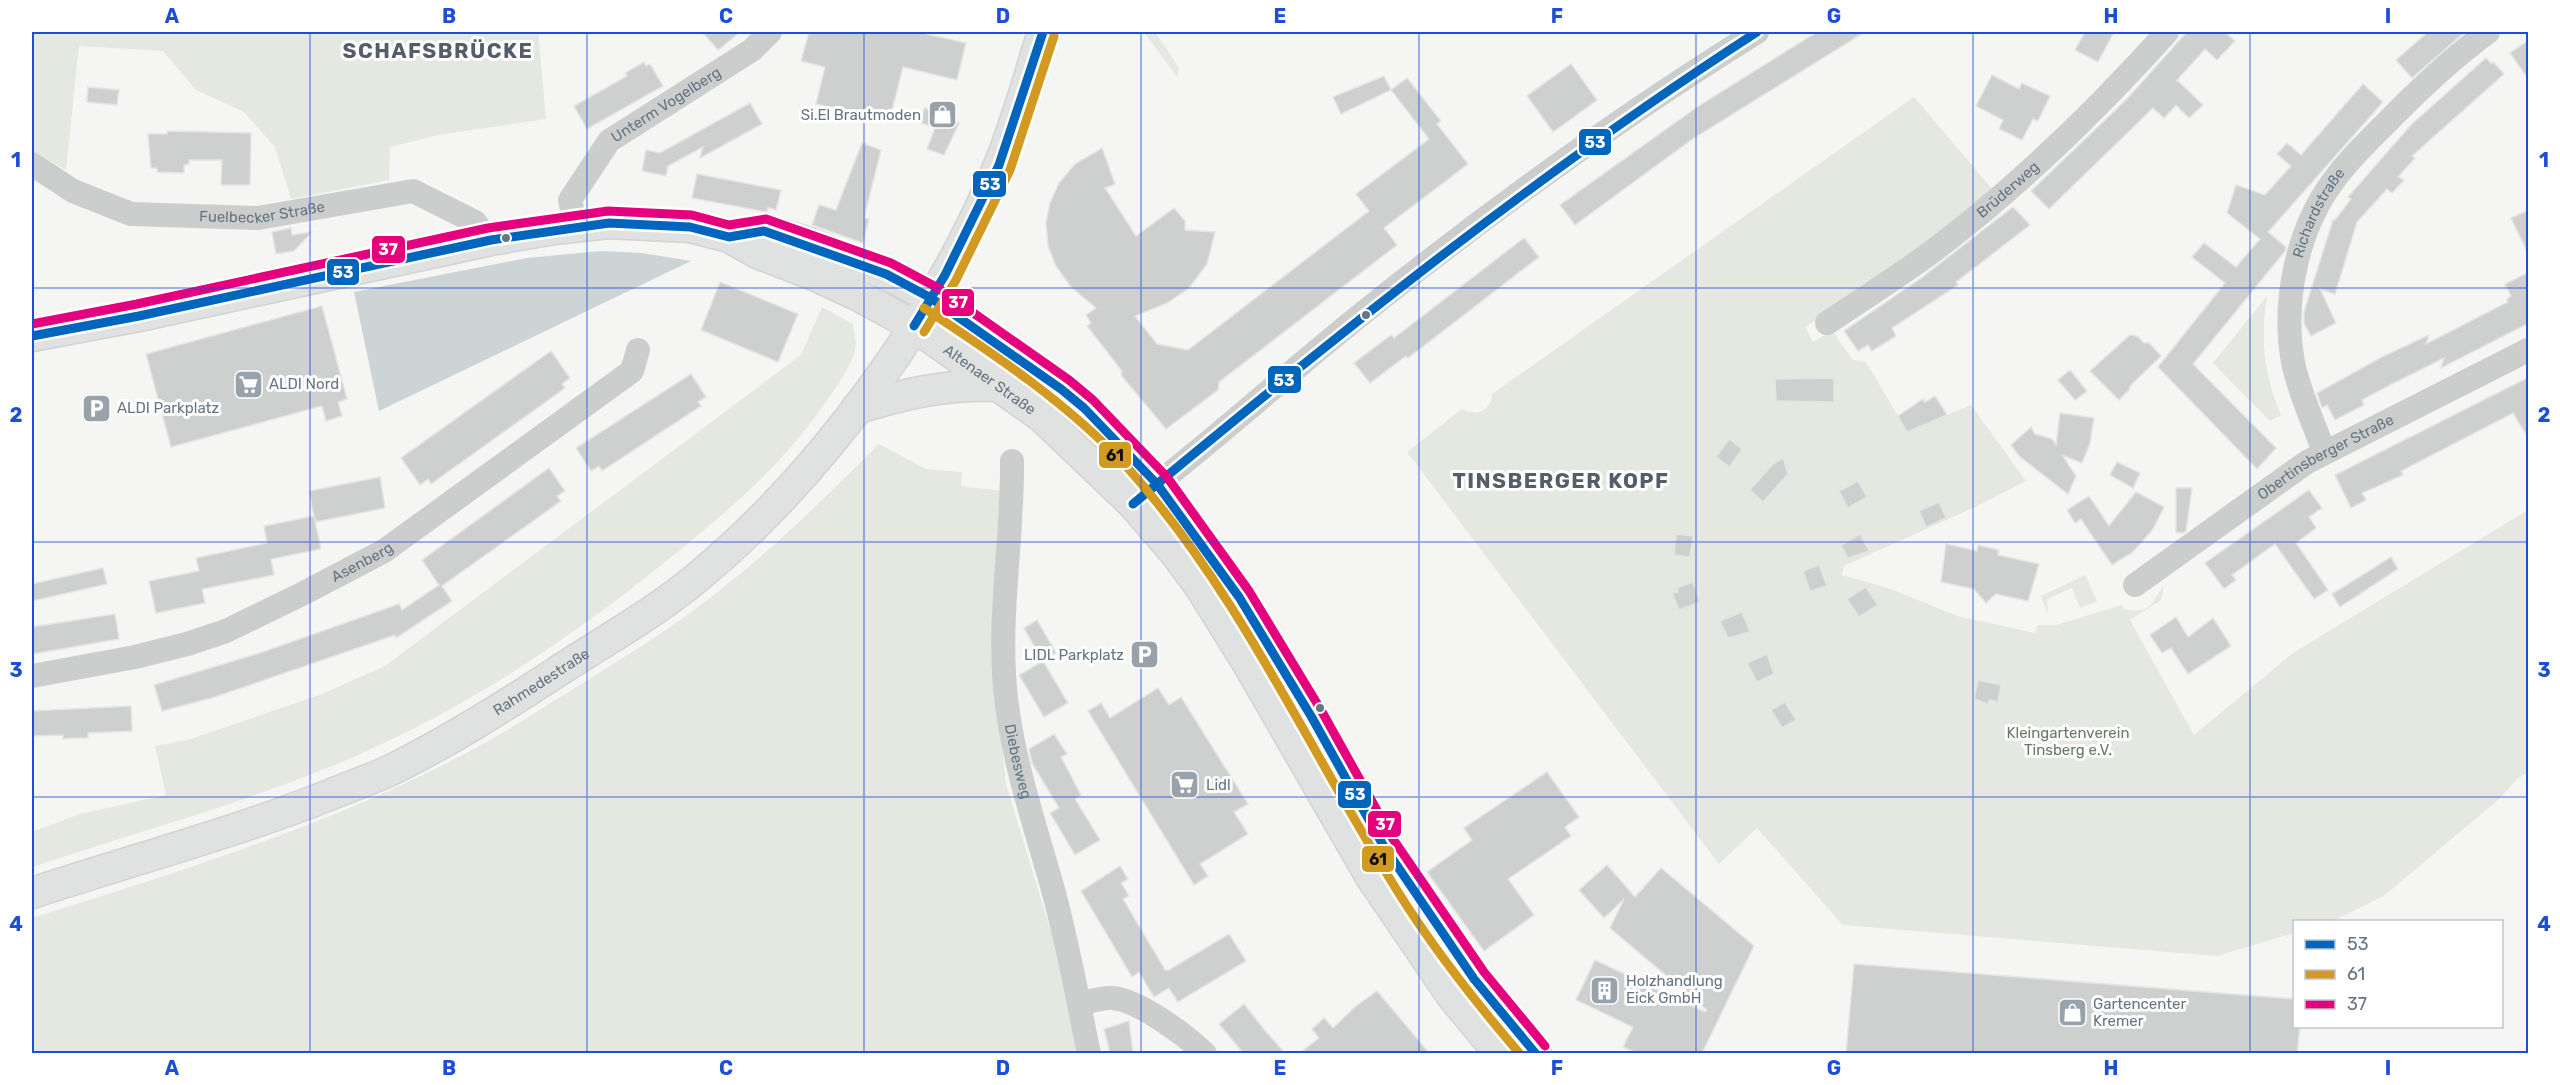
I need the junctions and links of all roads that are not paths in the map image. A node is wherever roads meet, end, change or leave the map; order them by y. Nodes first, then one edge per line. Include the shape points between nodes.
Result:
1 (770, 32) edge
2 (1043, 32) edge
3 (1757, 32) edge
4 (2167, 32) edge
5 (2488, 32) edge
6 (32, 164) edge
7 (576, 226) junction
8 (729, 237) junction
9 (483, 242) junction
10 (931, 298) junction
11 (1827, 323) dead end
12 (914, 326) junction
13 (32, 336) edge
14 (638, 350) dead end
15 (2529, 350) edge
16 (999, 386) junction
17 (856, 409) junction
18 (2324, 453) junction
19 (1012, 461) dead end
20 (1157, 484) junction
21 (1133, 504) junction
22 (2135, 585) dead end
23 (32, 676) edge
24 (1347, 808) junction
25 (32, 893) edge
26 (1079, 1004) junction
27 (1502, 1042) edge
28 (1089, 1053) edge
29 (1205, 1053) edge
30 (1536, 1053) edge

1 - 7 street, Unterm Vogelberg via 752,50 609,141 570,200
2 - 10 main road, Rahmedestraße via 999,165
3 - 20 street via 1537,180 1363,312
4 - 11 street, Brüderweg via 2079,126 2001,196 1932,252
5 - 18 street, Richardstraße via 2440,71 2351,158 2321,199 2302,243 2294,275 2291,345 2299,384
6 - 9 street, Fuelbecker Straße via 73,191 130,214 258,218 413,191 475,222
7 - 8 main road, Altenaer Straße via 646,223 690,227
7 - 9 main road, Altenaer Straße
8 - 10 main road, Altenaer Straße via 764,231 886,274
8 - 12 main road, Altenaer Straße via 861,297
9 - 13 main road, Altenaer Straße
10 - 12 main road, Rahmedestraße
10 - 20 main road, Altenaer Straße via 996,341 1084,408
12 - 16 main road, Altenaer Straße
12 - 17 main road, Rahmedestraße
14 - 23 street, Asenberg via 632,371 384,551 216,634 150,654
15 - 18 street, Obertinsberger Straße
16 - 17 main road via 938,387
16 - 21 main road, Altenaer Straße via 1042,417
17 - 25 main road, Rahmedestraße via 750,530 699,577 627,628 475,724 395,769 291,810
18 - 22 street, Obertinsberger Straße via 2283,476
19 - 26 street, Diebesweg via 1003,643 1006,697 1026,803 1053,891
20 - 21 main road
20 - 24 main road, Altenaer Straße via 1239,597
21 - 24 main road, Altenaer Straße via 1201,588
24 - 27 main road, Altenaer Straße via 1372,852
26 - 28 street, Diebesweg
26 - 29 street via 1112,998 1133,1005 1167,1022
27 - 30 main road, Altenaer Straße

